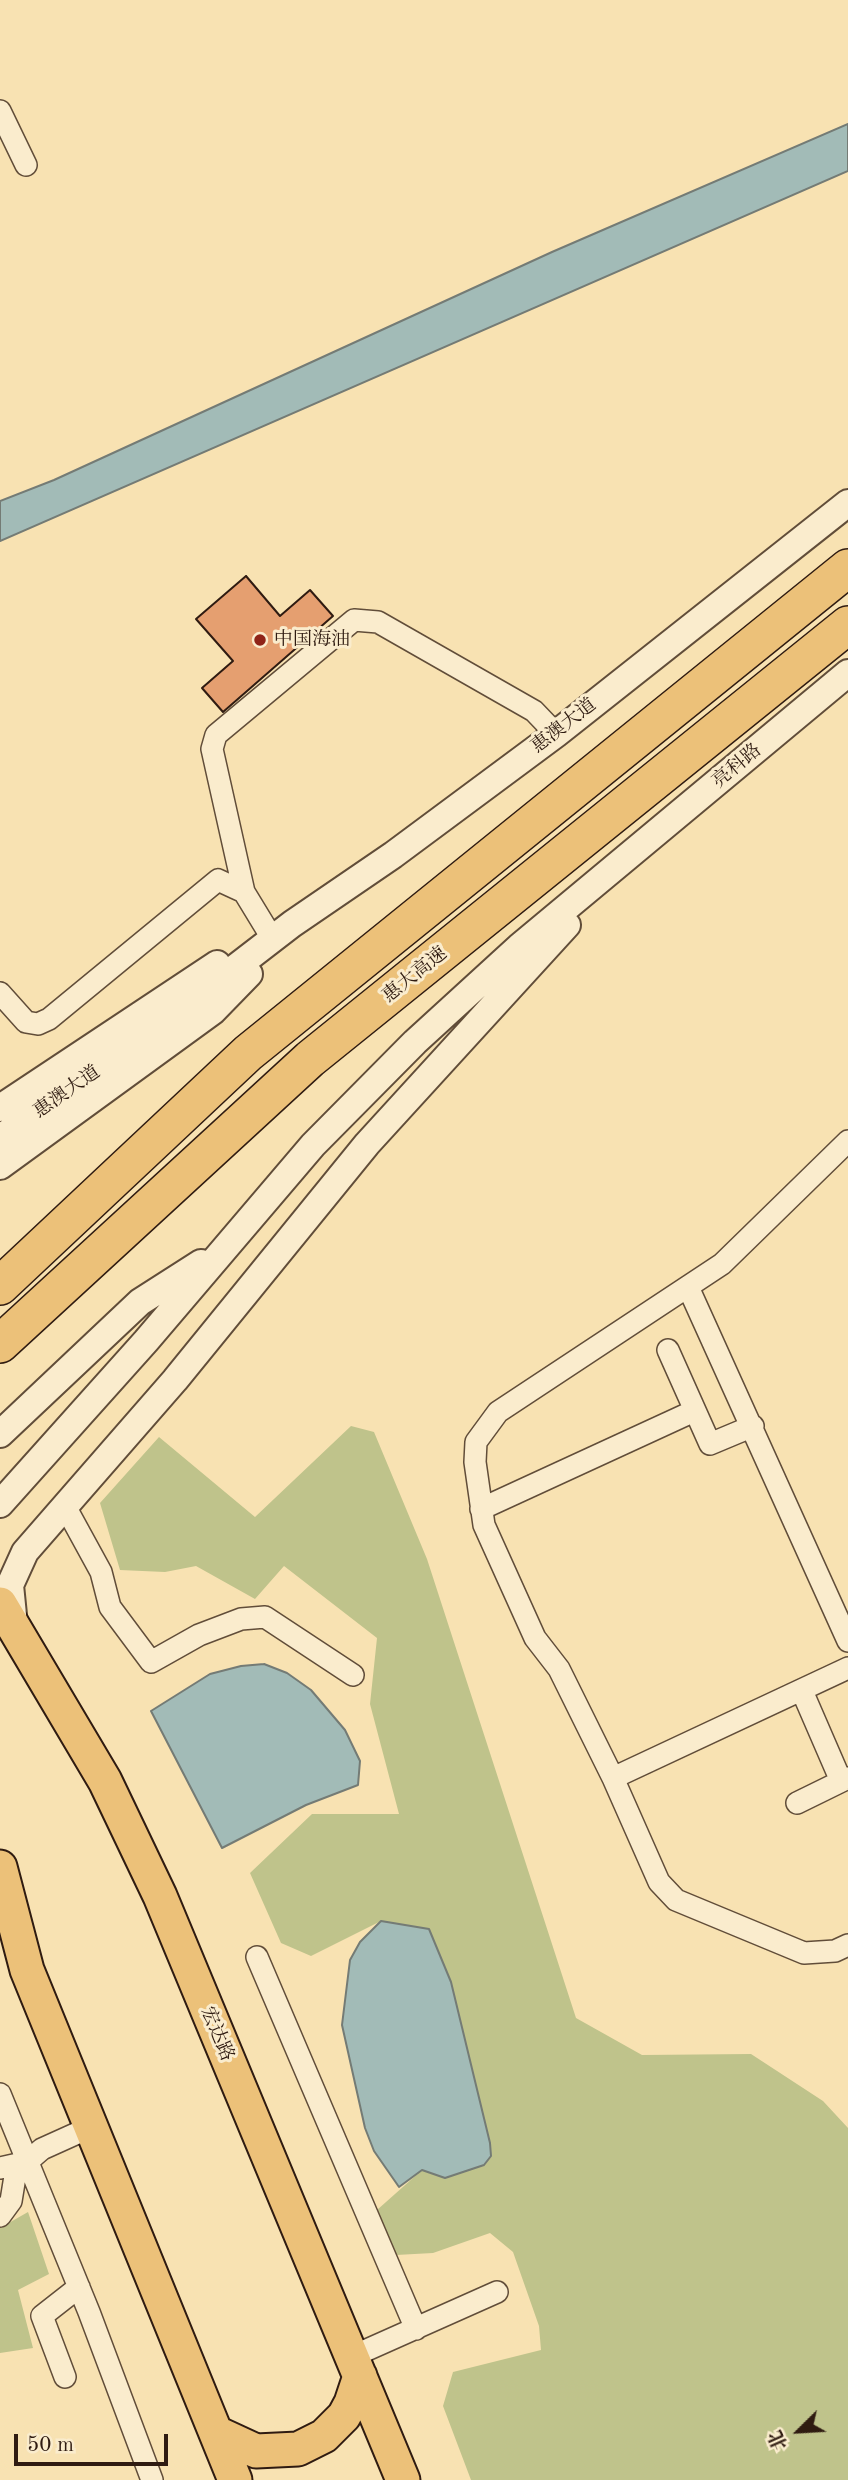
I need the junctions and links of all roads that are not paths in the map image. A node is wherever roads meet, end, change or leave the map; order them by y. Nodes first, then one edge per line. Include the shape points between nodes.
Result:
1 (0, 111) edge
2 (26, 165) dead end
3 (848, 503) edge
4 (848, 568) edge
5 (848, 625) edge
6 (848, 673) edge
7 (556, 734) junction
8 (627, 859) junction
9 (244, 892) junction
10 (272, 938) junction
11 (0, 993) edge
12 (0, 1108) edge
13 (0, 1138) edge
14 (848, 1141) edge
15 (0, 1166) edge
16 (225, 1246) junction
17 (0, 1286) edge
18 (688, 1287) junction
19 (0, 1345) edge
20 (667, 1350) dead end
21 (694, 1410) junction
22 (753, 1426) junction
23 (0, 1434) edge
24 (0, 1504) edge
25 (65, 1508) junction
26 (481, 1509) junction
27 (0, 1604) edge
28 (20, 1638) junction
29 (848, 1641) edge
30 (848, 1668) edge
31 (353, 1675) dead end
32 (802, 1691) junction
33 (613, 1779) junction
34 (845, 1779) edge
35 (797, 1803) dead end
36 (0, 1867) edge
37 (848, 1945) edge
38 (257, 1957) dead end
39 (0, 2094) edge
40 (93, 2126) junction
41 (15, 2165) edge
42 (0, 2216) edge
43 (79, 2287) junction
44 (497, 2292) dead end
45 (416, 2329) junction
46 (356, 2366) junction
47 (65, 2377) dead end
48 (217, 2434) junction
49 (152, 2480) edge
50 (235, 2480) edge
51 (403, 2480) edge

1 - 2 street
3 - 7 street, 惠澳大道
4 - 17 highway via 248,1053
5 - 19 highway, 惠大高速 via 310,1059
6 - 8 street, 亮科路
7 - 9 street via 534,711 378,622 354,620 216,735 212,749
7 - 10 street, 惠澳大道
8 - 16 street via 519,947 415,1042 313,1145
8 - 25 street via 367,1144
9 - 10 street
9 - 11 street via 218,880 38,1024 26,1022
10 - 12 street via 246,946 177,987
10 - 13 street, 惠澳大道 via 135,1045
10 - 15 street via 262,961 213,1011
14 - 18 street via 722,1264
16 - 23 street via 140,1303
16 - 24 street
18 - 22 street
18 - 26 street via 498,1412 476,1442
20 - 21 street
21 - 22 street via 710,1444
21 - 26 street
22 - 29 street
25 - 28 street via 25,1552 13,1573 10,1612
25 - 31 street via 101,1572 110,1607 151,1662 199,1635 242,1619 265,1617
26 - 33 street via 484,1525 536,1638 559,1669
27 - 28 main road, 宏达路
28 - 46 main road, 宏达路 via 106,1781 160,1896
30 - 32 street
32 - 33 street
32 - 34 street
33 - 37 street via 659,1882 676,1900 804,1953 835,1951
34 - 35 street
36 - 40 main road via 27,1970
38 - 45 street
39 - 41 street
40 - 41 street
40 - 48 main road
41 - 42 street via 11,2201
41 - 43 street
43 - 47 street via 42,2316
43 - 49 street
44 - 45 street
45 - 46 street
46 - 48 main road via 344,2416 324,2436 298,2449 256,2451
46 - 51 main road, 宏达路
48 - 50 main road

